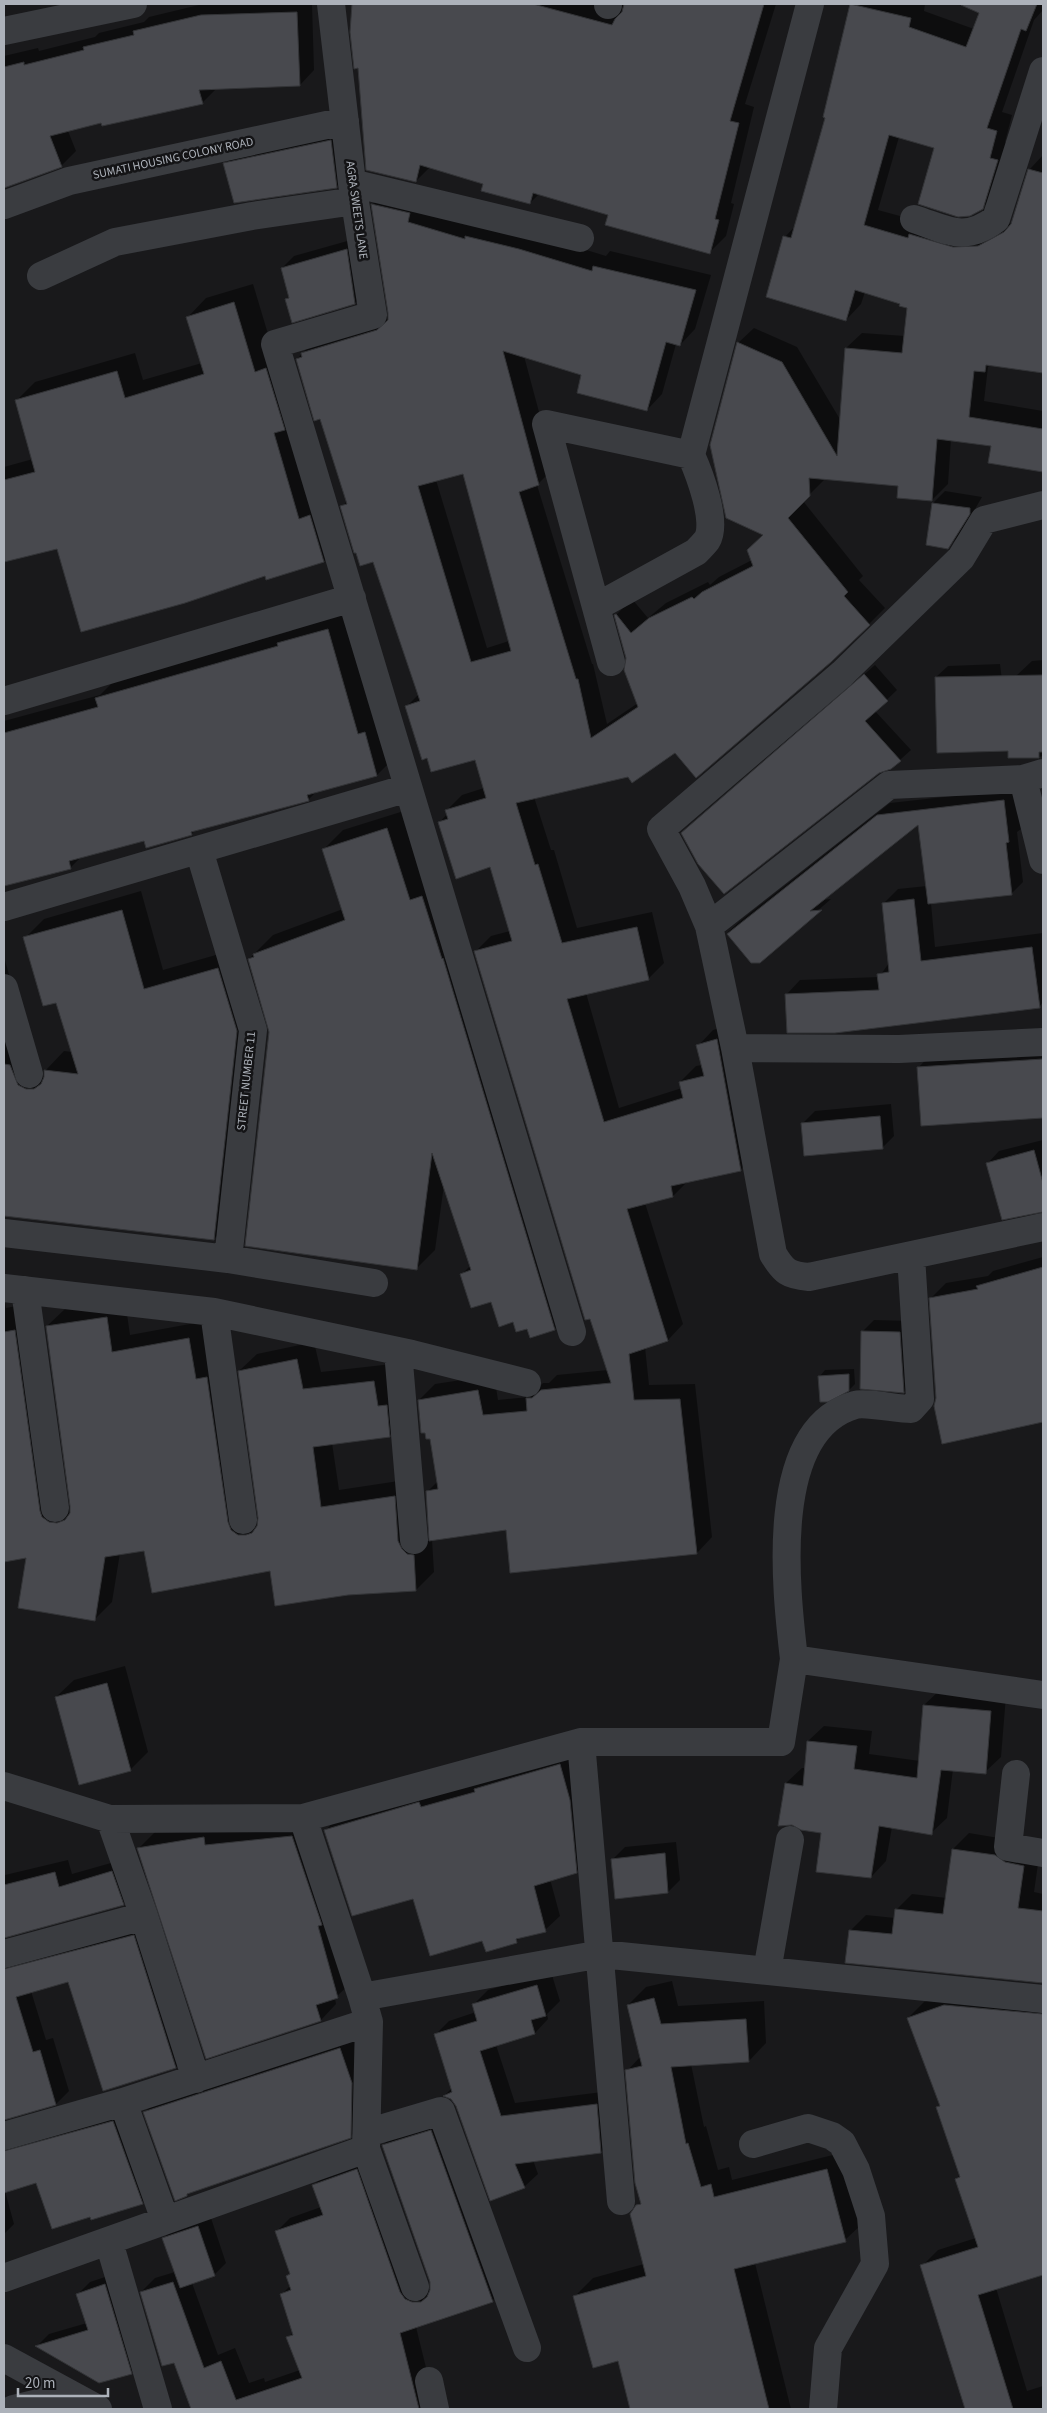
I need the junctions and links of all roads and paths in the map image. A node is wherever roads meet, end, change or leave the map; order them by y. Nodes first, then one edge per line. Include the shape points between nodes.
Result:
1 (133, 4) edge
2 (331, 4) edge
3 (810, 4) edge
4 (4, 31) edge
5 (1043, 71) edge
6 (345, 121) junction
7 (354, 192) junction
8 (4, 205) edge
9 (914, 219) dead end
10 (580, 238) dead end
11 (41, 276) dead end
12 (691, 455) junction
13 (1043, 505) edge
14 (352, 598) junction
15 (596, 606) junction
16 (611, 662) dead end
17 (4, 701) edge
18 (1033, 776) edge
19 (408, 788) junction
20 (199, 850) junction
21 (1043, 860) edge
22 (4, 907) edge
23 (709, 926) junction
24 (4, 988) edge
25 (1043, 1042) edge
26 (735, 1048) junction
27 (29, 1074) dead end
28 (1043, 1228) edge
29 (4, 1233) edge
30 (910, 1256) junction
31 (228, 1260) junction
32 (374, 1283) dead end
33 (15, 1289) edge
34 (214, 1312) junction
35 (572, 1332) dead end
36 (398, 1351) junction
37 (527, 1384) dead end
38 (56, 1508) dead end
39 (243, 1520) dead end
40 (414, 1540) dead end
41 (794, 1659) junction
42 (1043, 1695) edge
43 (581, 1742) junction
44 (1016, 1774) dead end
45 (4, 1786) edge
46 (302, 1818) junction
47 (110, 1819) junction
48 (790, 1840) dead end
49 (1043, 1853) edge
50 (144, 1916) junction
51 (4, 1954) edge
52 (601, 1954) junction
53 (767, 1971) junction
54 (1043, 1999) edge
55 (365, 2009) junction
56 (196, 2079) junction
57 (123, 2102) junction
58 (4, 2136) edge
59 (366, 2141) junction
60 (753, 2144) dead end
61 (621, 2200) dead end
62 (165, 2220) junction
63 (109, 2242) junction
64 (4, 2278) edge
65 (415, 2287) dead end
66 (527, 2348) dead end
67 (4, 2358) edge
68 (429, 2382) dead end
69 (71, 2394) junction
70 (14, 2409) edge
71 (98, 2409) edge
72 (158, 2409) edge
73 (435, 2409) edge
74 (823, 2409) edge

1 - 4 street
2 - 6 street, AGRA SWEETS LANE
3 - 12 street
5 - 9 street via 996,219 974,232 962,234
6 - 7 street, AGRA SWEETS LANE
6 - 8 street, SUMATI HOUSING COLONY ROAD via 69,181
7 - 10 street
7 - 11 street via 252,216 115,242
7 - 14 street, AGRA SWEETS LANE via 373,315 274,344
12 - 15 street via 702,480 708,512 708,538 696,552
12 - 15 street via 546,424
13 - 23 street via 984,520 961,558 842,674 661,829 692,886
14 - 17 street
14 - 19 street
15 - 16 street
18 - 21 street
18 - 23 street via 889,785
19 - 20 street
19 - 35 street
20 - 22 street
20 - 31 street, STREET NUMBER 11 via 253,1030
23 - 26 street
24 - 27 street
25 - 26 street via 899,1049
26 - 30 street via 773,1254 783,1271 809,1277
28 - 30 street
29 - 31 street
30 - 41 street via 920,1399 911,1409 855,1405 828,1419 815,1431 801,1456 786,1524
31 - 32 street
33 - 34 street
33 - 38 street
34 - 36 street
34 - 39 street
36 - 37 street
36 - 40 street
41 - 42 street
41 - 43 street via 781,1742
43 - 46 street
43 - 52 street
44 - 49 street via 1008,1847
45 - 47 street
46 - 47 street
46 - 55 street
47 - 50 street
48 - 53 street
50 - 51 street
50 - 56 street
52 - 53 street
52 - 55 street
52 - 61 street
53 - 54 street
55 - 56 street
55 - 59 street
56 - 57 street
57 - 58 street
57 - 62 street
59 - 62 street
59 - 65 street
59 - 66 street via 441,2111
60 - 74 street via 808,2128 832,2136 842,2143 856,2170 871,2216 875,2264 828,2348
62 - 63 street
63 - 64 street
63 - 72 street
67 - 69 street
68 - 73 street
69 - 70 street
69 - 71 street

